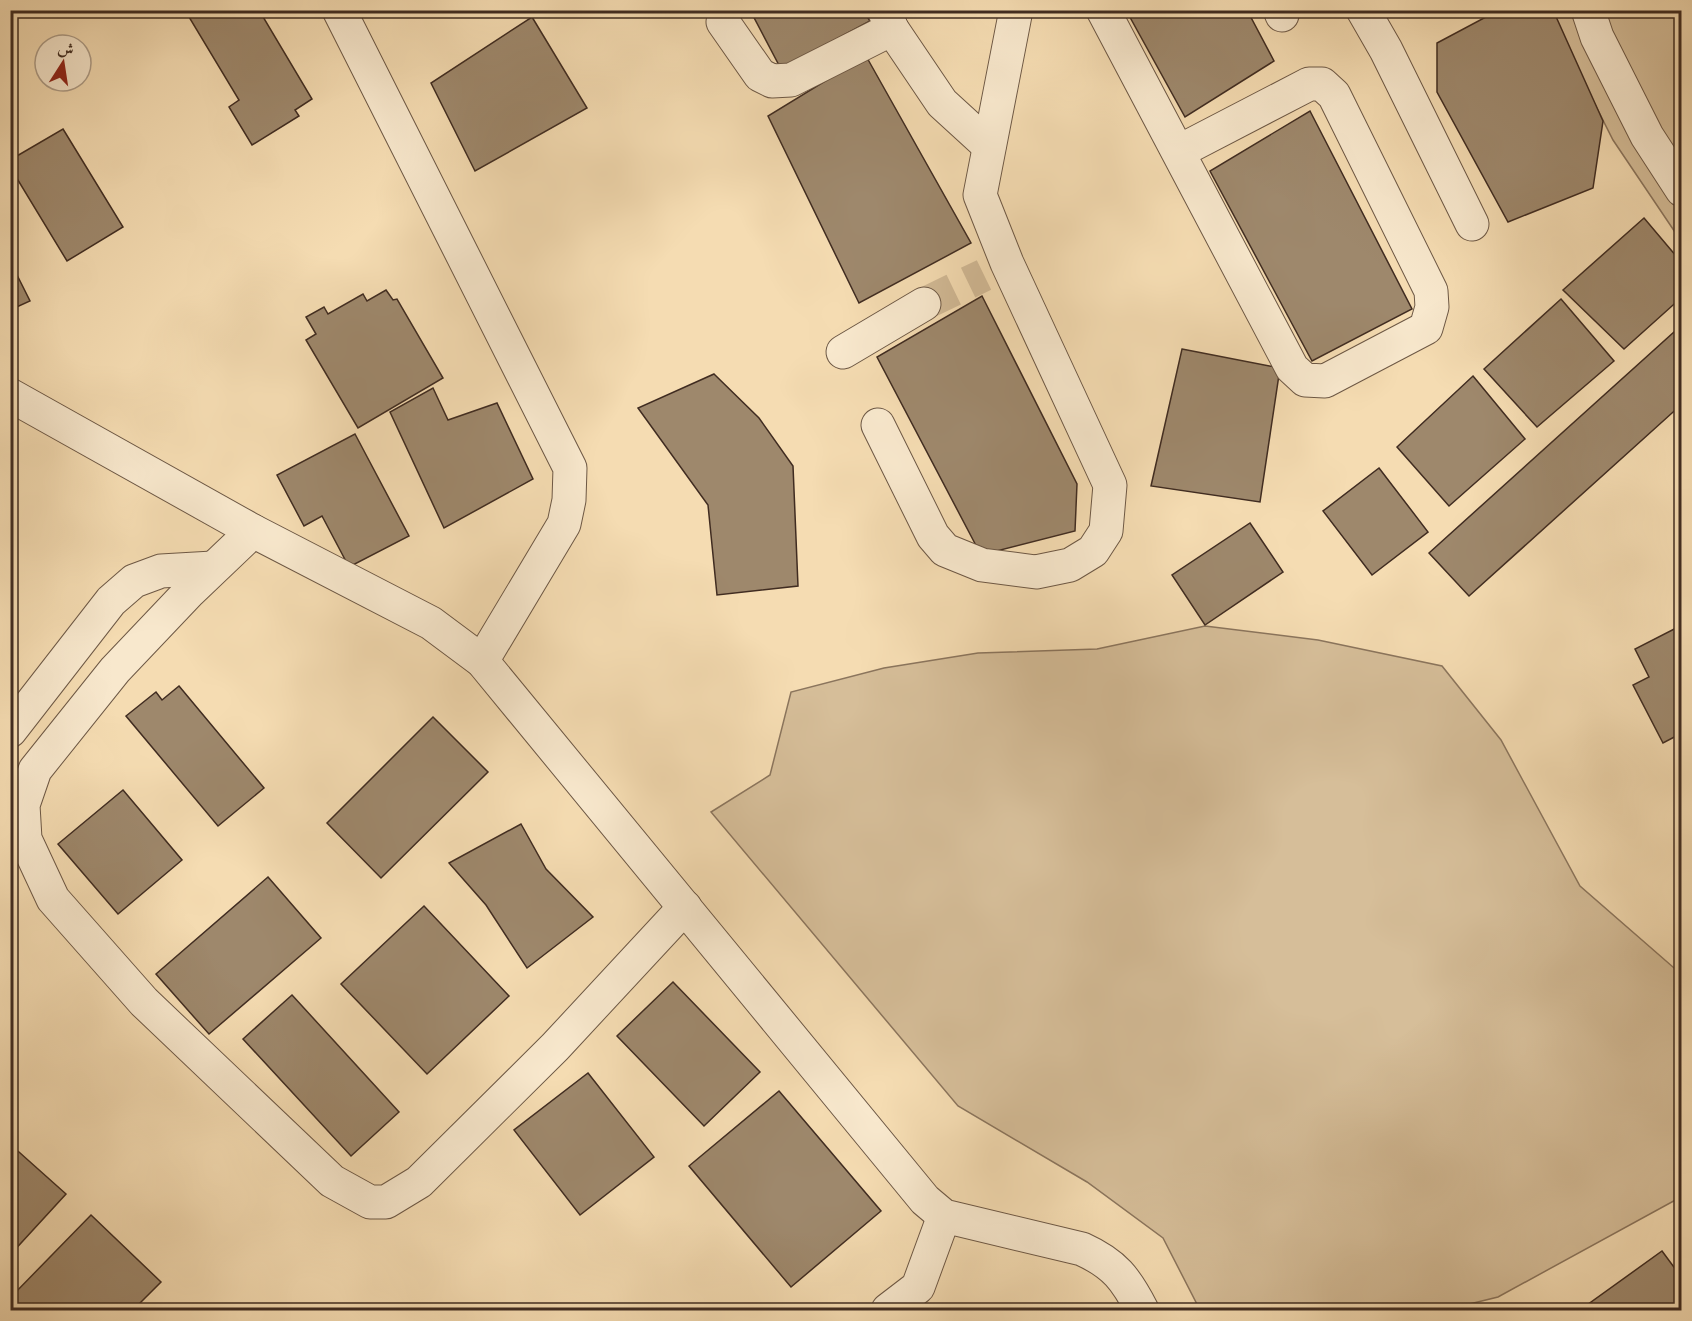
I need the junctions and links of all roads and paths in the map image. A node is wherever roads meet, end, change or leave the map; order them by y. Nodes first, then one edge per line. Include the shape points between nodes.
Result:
1 (339, 10) edge
2 (1016, 10) edge
3 (1103, 10) edge
4 (1363, 10) edge
5 (1588, 10) edge
6 (888, 20) edge
7 (723, 22) dead end
8 (989, 146) junction
9 (1178, 152) junction
10 (1682, 190) edge
11 (1472, 224) dead end
12 (924, 304) tunnel mouth
13 (843, 352) dead end
14 (10, 395) edge
15 (878, 425) dead end
16 (253, 531) junction
17 (213, 568) junction
18 (483, 661) junction
19 (10, 731) edge
20 (686, 907) junction
21 (944, 1216) junction
22 (888, 1311) edge
23 (1142, 1311) edge

1 - 18 street via 570,468 564,524
2 - 8 street
3 - 9 street
4 - 11 street
5 - 10 street via 1597,38 1647,136
6 - 7 street via 791,80 772,81 760,75
6 - 8 street via 942,103
8 - 15 street via 980,195 996,269 1110,485 1106,531 1093,551 1070,565 1036,572 982,564 945,550 933,536
9 - 9 street via 1309,84 1322,84 1334,95 1431,291 1432,307 1426,328 1325,381 1305,380 1292,368
12 - 13 street
14 - 16 street
16 - 17 street
16 - 18 street via 431,623
17 - 19 street via 161,571 134,581 111,602
17 - 20 street via 115,670 35,770 23,806 25,839 53,899 144,1002 332,1181 370,1202 386,1202 419,1182 555,1047
18 - 20 street
20 - 21 street via 925,1200
21 - 22 street via 918,1287
21 - 23 street via 1098,1256 1117,1269

